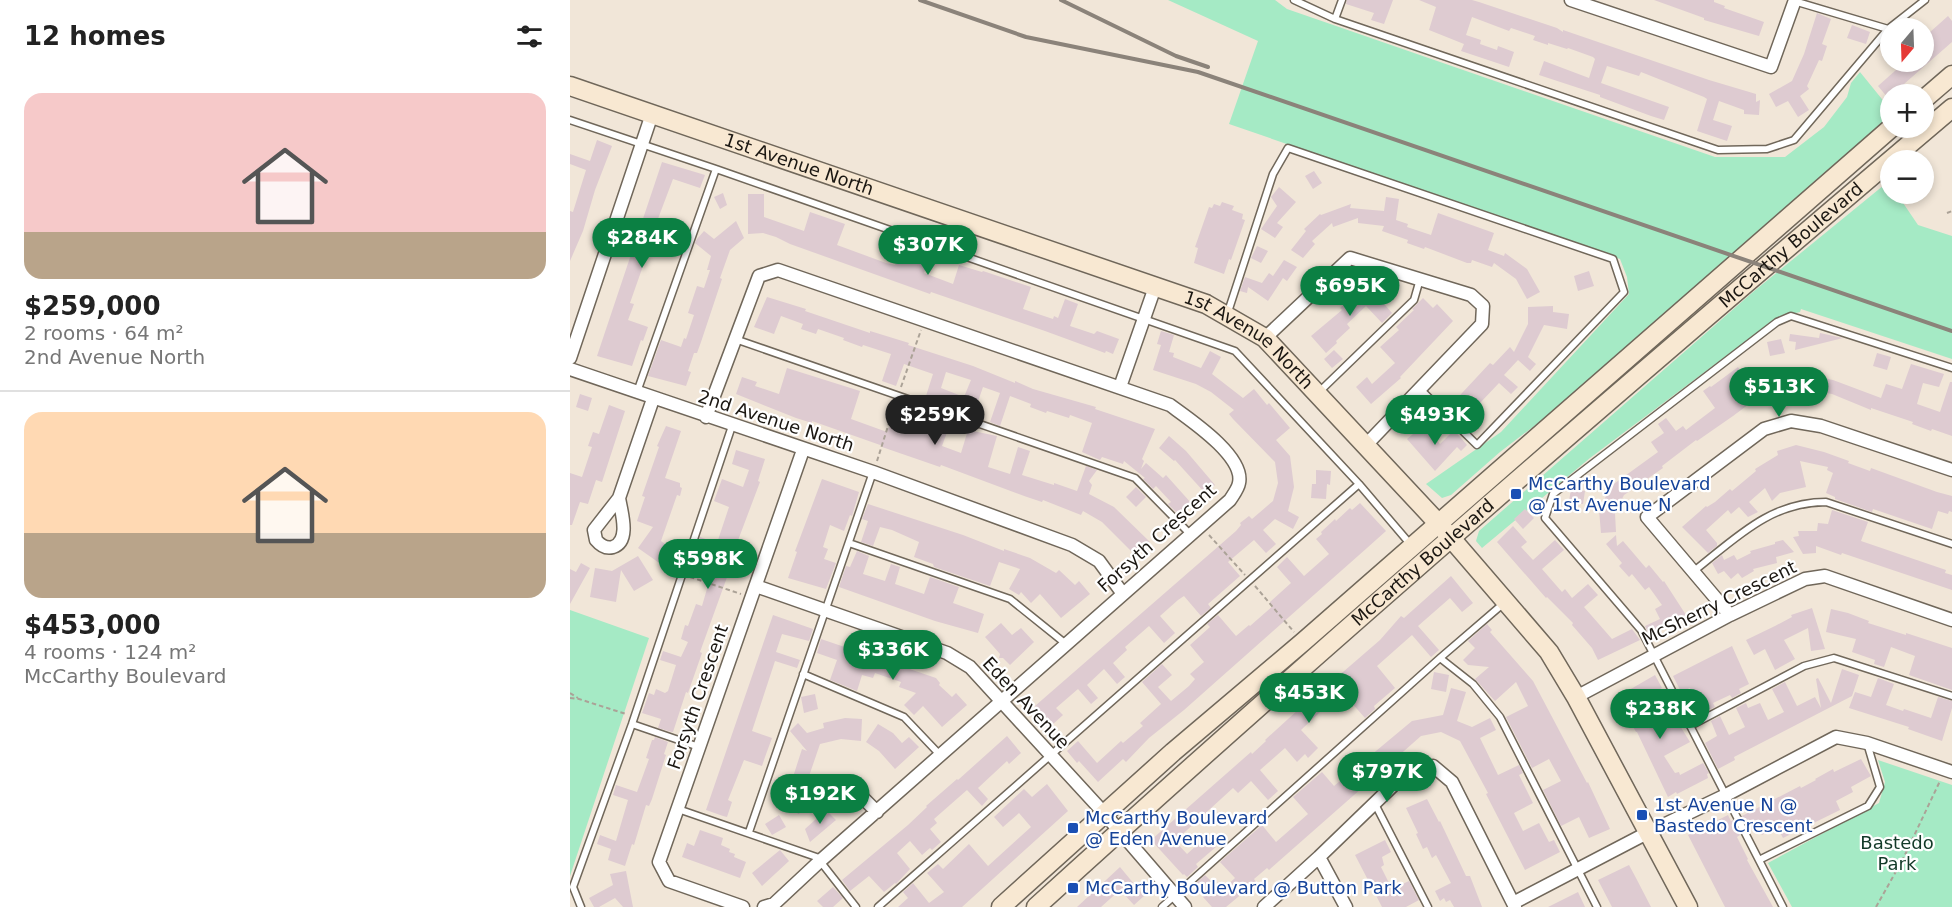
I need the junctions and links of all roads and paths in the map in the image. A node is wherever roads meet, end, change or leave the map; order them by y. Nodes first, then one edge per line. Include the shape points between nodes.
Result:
1 (1294, 0) edge
2 (1342, 0) edge
3 (1793, 0) edge
4 (1925, 0) edge
5 (1578, 1) edge
6 (1902, 18) edge
7 (1335, 19) junction
8 (1880, 27) edge
9 (1880, 38) edge
10 (1952, 75) edge
11 (570, 86) edge
12 (1934, 91) edge
13 (1952, 108) edge
14 (652, 114) junction
15 (570, 120) edge
16 (1880, 138) edge
17 (642, 145) junction
18 (716, 169) junction
19 (1952, 211) edge
20 (1947, 213) dead end
21 (1420, 279) junction
22 (1155, 286) junction
23 (1227, 316) junction
24 (1143, 319) junction
25 (734, 338) junction
26 (1264, 338) junction
27 (570, 358) edge
28 (1952, 368) edge
29 (570, 369) edge
30 (1120, 387) junction
31 (1420, 389) junction
32 (636, 393) junction
33 (1318, 394) junction
34 (652, 399) junction
35 (706, 417) junction
36 (732, 426) junction
37 (1366, 446) junction
38 (803, 450) junction
39 (1952, 470) edge
40 (873, 472) junction
41 (1359, 484) junction
42 (619, 498) dead end
43 (1438, 523) junction
44 (1191, 535) junction
45 (1452, 538) junction
46 (849, 543) junction
47 (1952, 544) edge
48 (1411, 546) junction
49 (1694, 571) junction
50 (681, 574) junction
51 (754, 591) junction
52 (1123, 594) junction
53 (1506, 601) junction
54 (826, 610) junction
55 (1730, 615) junction
56 (1952, 620) edge
57 (1066, 644) junction
58 (1653, 656) junction
59 (1440, 658) junction
60 (803, 674) junction
61 (570, 693) edge
62 (1952, 696) edge
63 (1576, 697) junction
64 (570, 698) edge
65 (579, 699) junction
66 (1002, 700) junction
67 (634, 717) junction
68 (632, 724) junction
69 (1690, 726) junction
70 (1867, 743) junction
71 (699, 747) junction
72 (1051, 755) junction
73 (941, 756) junction
74 (1950, 772) edge
75 (855, 790) dead end
76 (1726, 795) junction
77 (1374, 803) junction
78 (678, 809) junction
79 (877, 812) junction
80 (1104, 813) junction
81 (1119, 831) junction
82 (749, 832) junction
83 (1650, 832) junction
84 (1319, 857) junction
85 (821, 860) junction
86 (1759, 860) junction
87 (1578, 871) junction
88 (1176, 894) junction
89 (1514, 905) edge
90 (1266, 906) edge
91 (581, 907) edge
92 (743, 907) edge
93 (764, 907) edge
94 (856, 907) edge
95 (878, 907) edge
96 (1001, 907) edge
97 (1036, 907) edge
98 (1162, 907) edge
99 (1185, 907) edge
100 (1346, 907) edge
101 (1428, 907) edge
102 (1597, 907) edge
103 (1688, 907) edge
104 (1783, 907) edge
105 (1876, 907) edge

1 - 7 lane
2 - 7 lane
3 - 5 street via 1771,67
3 - 8 lane
4 - 6 lane
7 - 9 lane via 1718,150 1767,149 1794,140
10 - 12 main road
11 - 14 main road, 1st Avenue North
13 - 45 main road, McCarthy Boulevard
14 - 17 street
14 - 22 main road, 1st Avenue North
15 - 17 lane
16 - 43 main road, McCarthy Boulevard
17 - 18 lane
17 - 27 street
18 - 24 lane
18 - 32 lane
19 - 20 path
21 - 26 street via 1350,258
21 - 31 street via 1471,295 1483,306 1482,324
21 - 33 lane via 1414,300
22 - 23 main road, 1st Avenue North
22 - 24 street
23 - 26 main road, 1st Avenue North
23 - 31 lane via 1273,174 1288,148 1613,260 1624,292 1477,445
24 - 30 street
24 - 41 lane via 1235,351
25 - 30 street, Forsyth Crescent via 759,276 778,270
25 - 35 street, Forsyth Crescent
25 - 44 lane via 1135,478
26 - 33 main road, 1st Avenue North
28 - 58 lane via 1791,316 1777,322 1553,494 1545,518 1641,630
29 - 32 street, 2nd Avenue North
30 - 44 street, Forsyth Crescent via 1170,405 1207,431 1238,467 1239,483 1230,500
31 - 37 street
32 - 34 street, 2nd Avenue North
33 - 37 main road, 1st Avenue North
34 - 35 street, 2nd Avenue North
34 - 42 street
35 - 36 street, 2nd Avenue North
36 - 38 street, 2nd Avenue North
36 - 50 lane
37 - 43 main road, 1st Avenue North
38 - 40 street, 2nd Avenue North
38 - 51 street, Forsyth Crescent
39 - 49 street via 1821,426 1791,421 1764,429 1647,517
40 - 46 lane
40 - 52 street, 2nd Avenue North via 1072,545 1099,561
41 - 48 lane
41 - 72 lane
43 - 45 main road, 1st Avenue North
43 - 48 main road, McCarthy Boulevard
44 - 52 street, Forsyth Crescent
45 - 53 main road, 1st Avenue North
45 - 81 main road, McCarthy Boulevard
46 - 54 lane
46 - 57 lane via 1010,599
47 - 49 lane via 1826,502 1807,502 1762,518
48 - 80 main road, McCarthy Boulevard
49 - 55 street
50 - 51 path
50 - 67 lane
51 - 54 street, Eden Avenue
51 - 71 street, Forsyth Crescent
52 - 57 street, Forsyth Crescent
53 - 59 lane
53 - 63 main road, 1st Avenue North via 1549,652
54 - 60 lane
54 - 66 street, Eden Avenue via 947,653 970,667
55 - 56 street, McSherry Crescent via 1805,579 1825,576
55 - 58 street, McSherry Crescent
57 - 66 street, Forsyth Crescent
58 - 63 street, McSherry Crescent
58 - 69 lane
59 - 87 lane via 1473,684 1500,717
59 - 88 lane
60 - 73 lane via 904,717
60 - 82 lane
61 - 65 path
62 - 69 lane via 1834,658 1804,666
63 - 83 main road, 1st Avenue North
64 - 65 path
65 - 67 path
66 - 72 street, Eden Avenue
66 - 73 street, Forsyth Crescent
67 - 68 lane
68 - 71 lane
68 - 91 lane via 573,887
69 - 76 lane
70 - 74 street
70 - 76 street via 1836,737
70 - 86 lane via 1880,787 1868,806
71 - 78 street, Forsyth Crescent
72 - 80 street, Eden Avenue
72 - 95 lane
73 - 79 street, Forsyth Crescent
74 - 105 path
75 - 79 street
76 - 83 street
76 - 86 lane
77 - 84 street
77 - 89 street via 1407,772 1433,766 1452,782
77 - 101 lane
78 - 82 lane
78 - 92 street, Forsyth Crescent via 659,862 669,881
79 - 85 street, Forsyth Crescent
80 - 81 street, Eden Avenue
80 - 96 main road, McCarthy Boulevard
81 - 88 street, Eden Avenue
81 - 97 main road, McCarthy Boulevard
82 - 85 lane
83 - 87 street
83 - 103 main road, 1st Avenue North
84 - 90 street
84 - 100 street
85 - 93 street, Forsyth Crescent via 774,904
85 - 94 lane
86 - 104 lane
87 - 89 street
87 - 102 lane
88 - 98 lane
88 - 99 street, Eden Avenue

